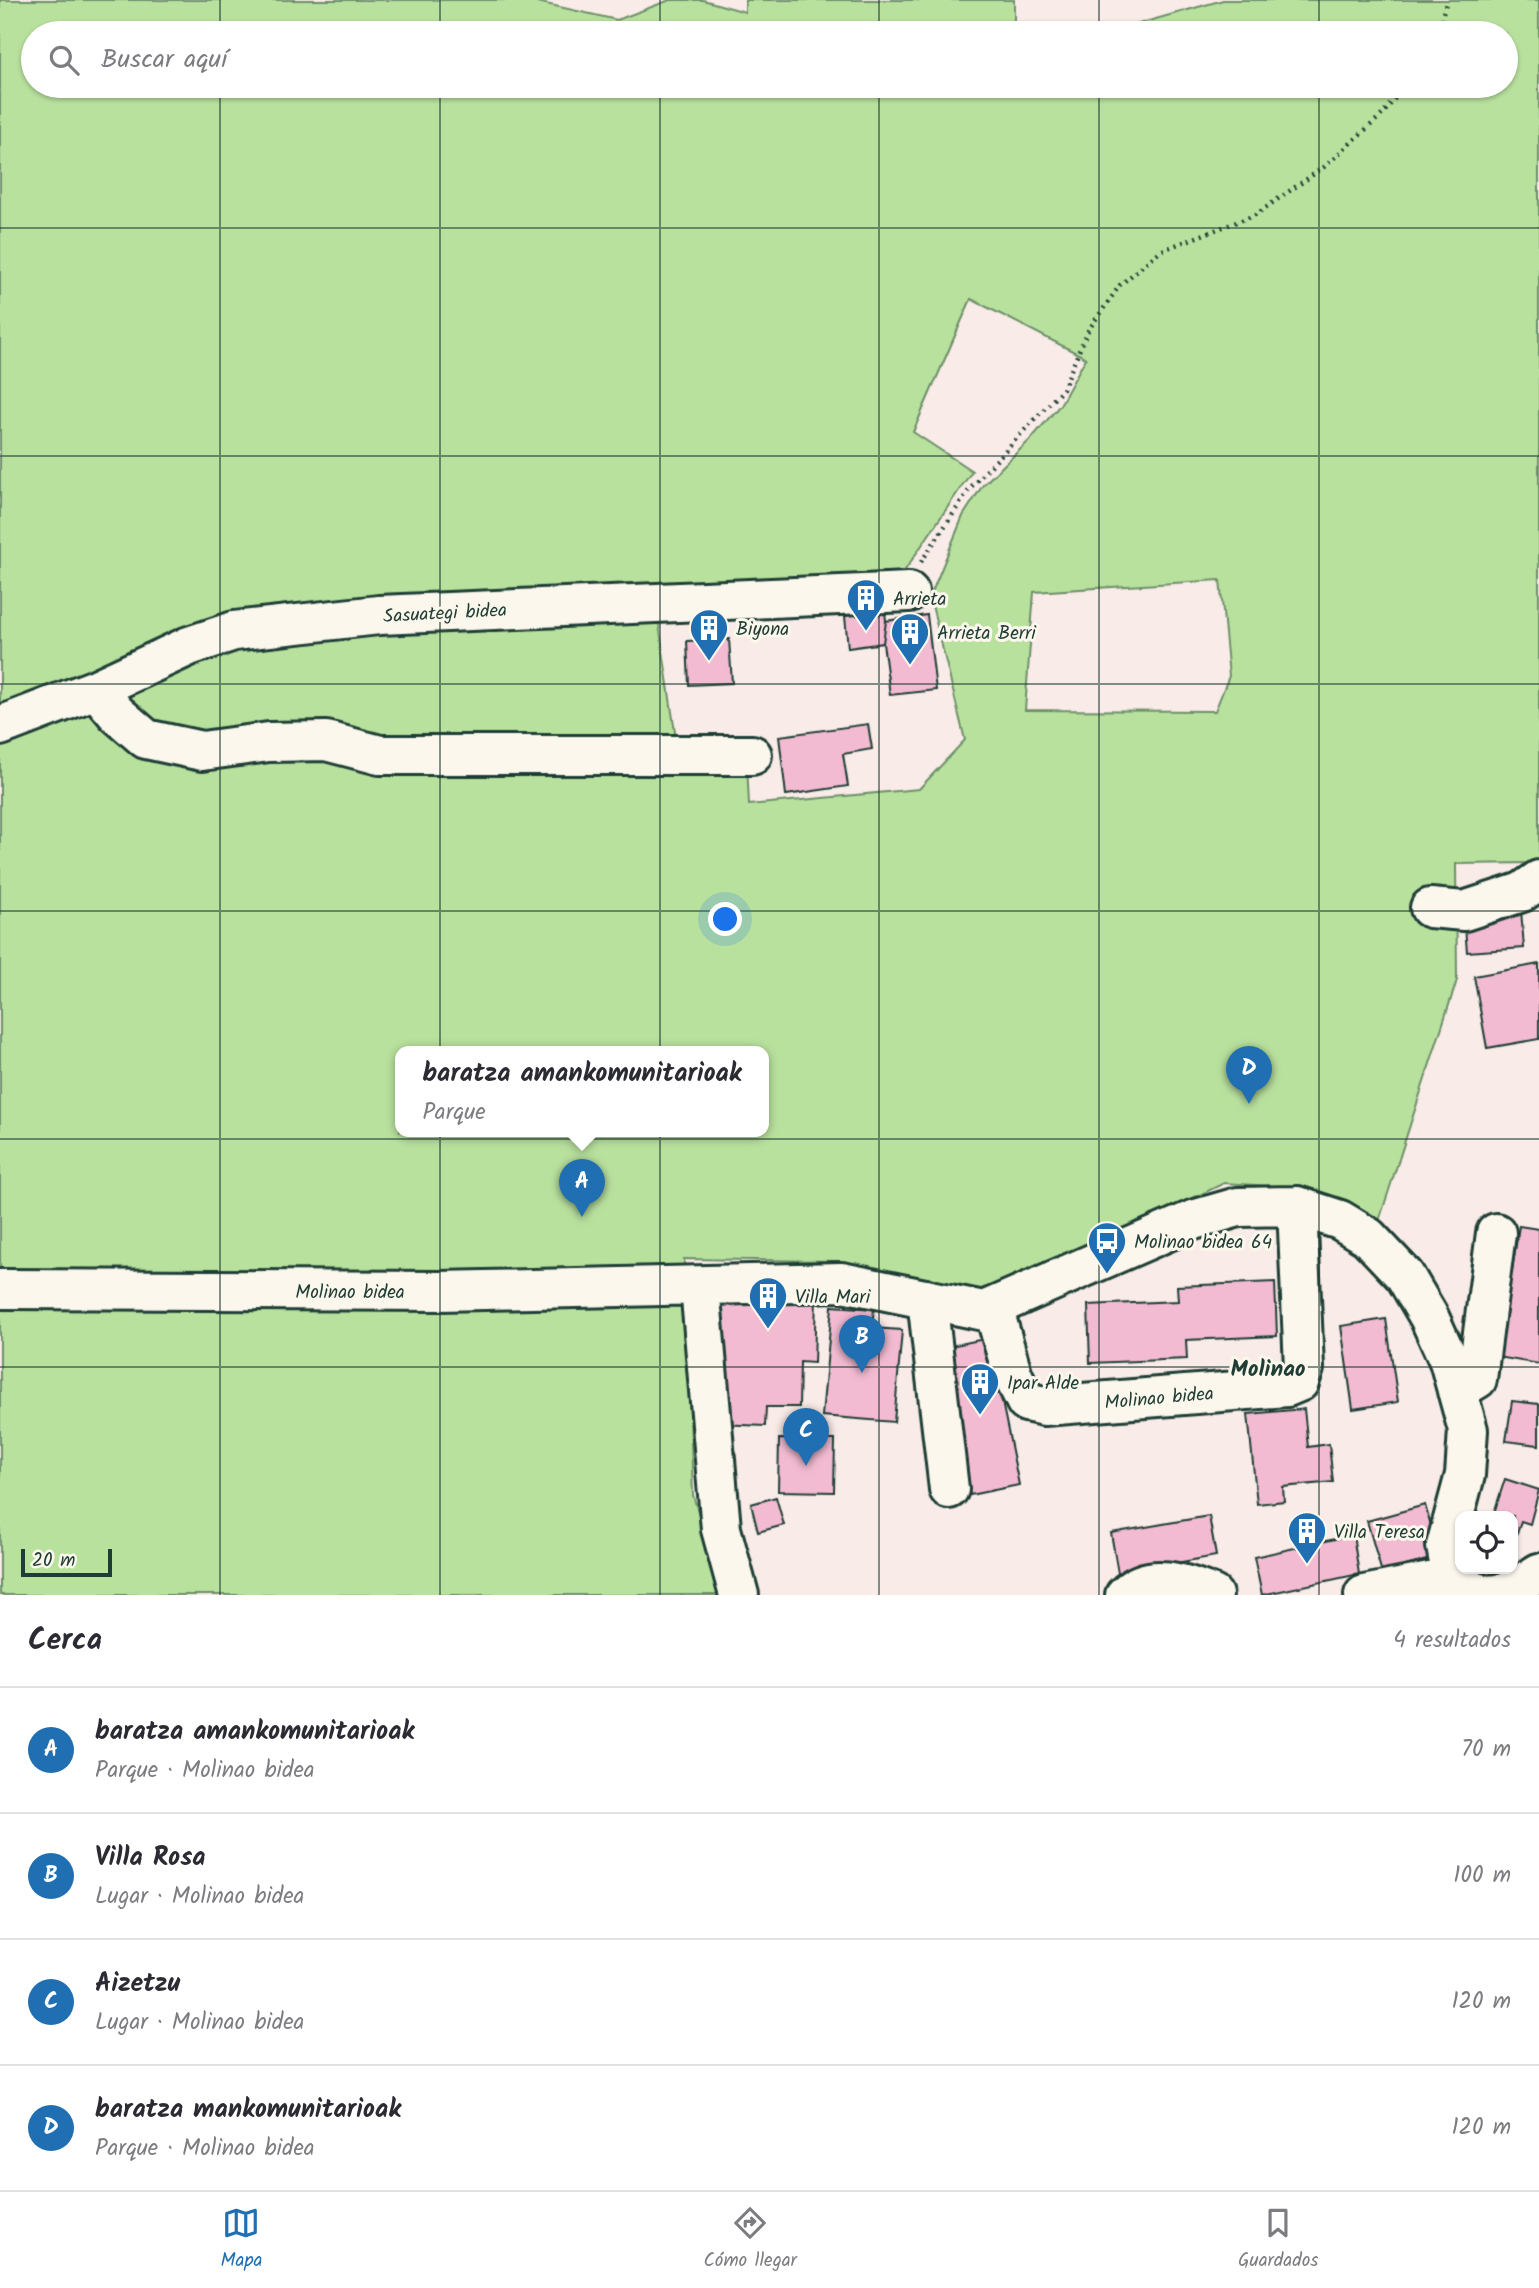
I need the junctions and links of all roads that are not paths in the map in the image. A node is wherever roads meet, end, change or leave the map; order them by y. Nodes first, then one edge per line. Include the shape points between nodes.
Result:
1 (909, 592) road end
2 (96, 689) junction
3 (0, 726) edge
4 (752, 755) dead end
5 (1539, 880) edge
6 (1430, 908) dead end
7 (1297, 1206) junction
8 (1496, 1233) dead end
9 (700, 1286) junction
10 (0, 1289) edge
11 (927, 1299) junction
12 (993, 1307) junction
13 (1458, 1391) junction
14 (949, 1489) dead end
15 (1539, 1573) edge
16 (1456, 1577) junction
17 (739, 1595) edge
18 (1125, 1595) edge
19 (1213, 1595) edge
20 (1364, 1595) edge

1 - 2 street, Sasuategi bidea via 379,615 234,631 189,646
2 - 3 street, Sasuategi bidea
2 - 4 street via 146,739 202,751 269,742 326,741 380,755
5 - 6 street via 1522,892 1464,911
7 - 12 street, Molinao bidea via 1238,1207 1193,1220
7 - 12 street, Molinao bidea via 1304,1368 1299,1382 1287,1387 1044,1406 1026,1402 1013,1376
7 - 13 street, Molinao bidea via 1340,1220 1368,1237 1405,1276 1429,1317
8 - 13 street via 1478,1379
9 - 10 street, Molinao bidea via 440,1291
9 - 11 street, Molinao bidea via 842,1282
9 - 17 street via 721,1529
11 - 12 street, Molinao bidea via 984,1311
11 - 14 street
13 - 16 street, Molinao bidea via 1468,1430 1465,1475 1446,1546
15 - 16 street via 1515,1588 1486,1595
16 - 20 street
18 - 19 street via 1140,1584 1155,1581

